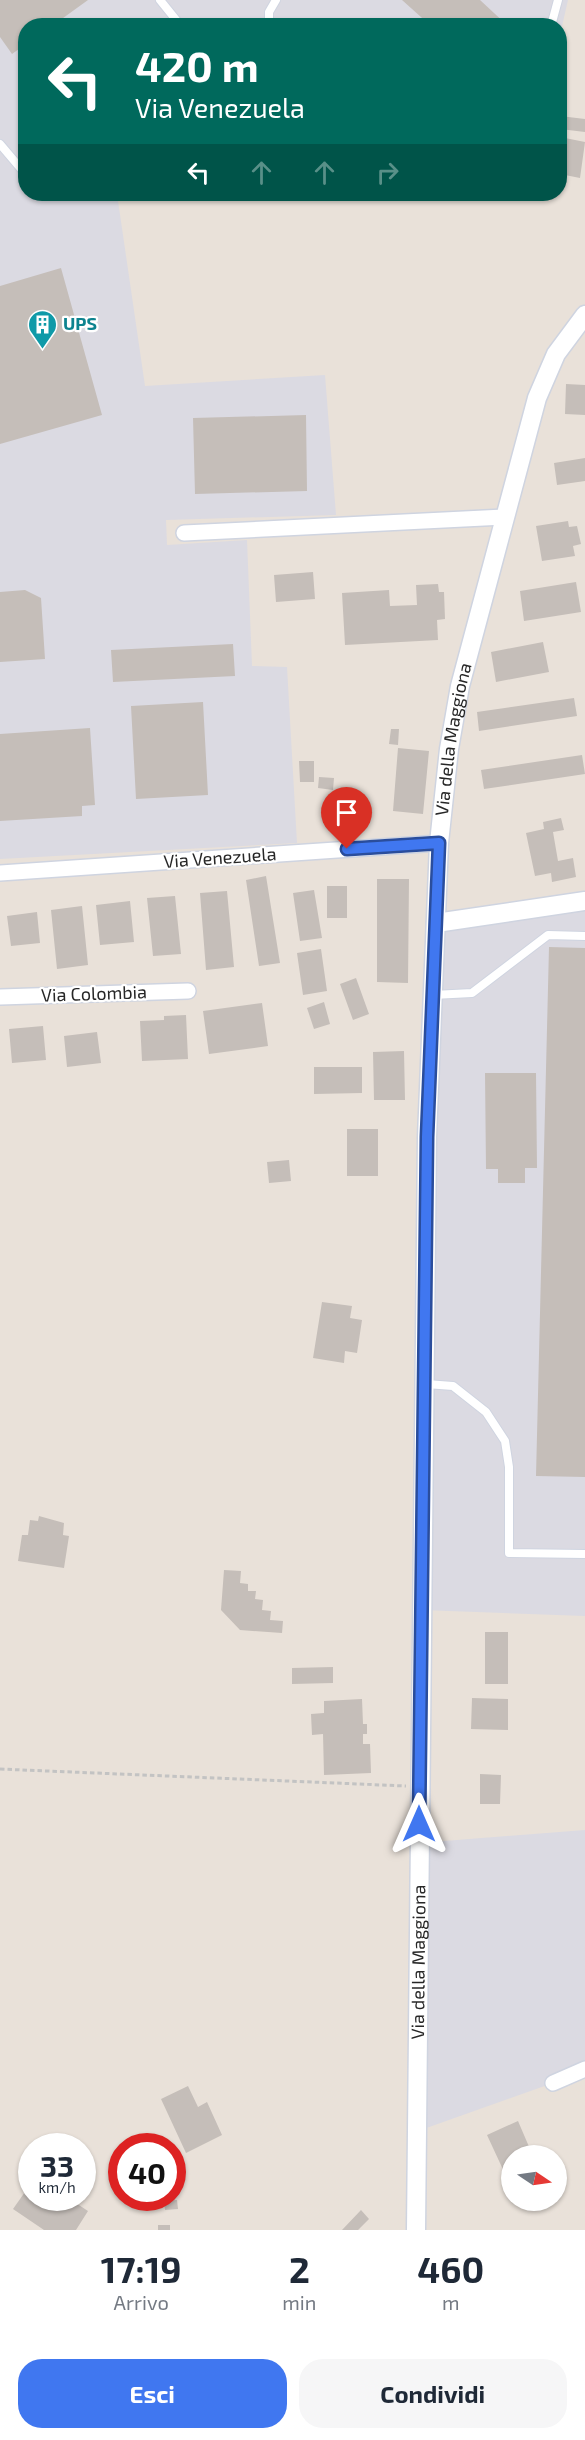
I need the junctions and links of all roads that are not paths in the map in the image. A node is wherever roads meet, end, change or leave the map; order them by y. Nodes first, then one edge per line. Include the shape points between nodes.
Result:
1 (160, 0) edge
2 (276, 0) edge
3 (558, 0) edge
4 (175, 18) edge
5 (269, 18) edge
6 (553, 18) edge
7 (0, 144) edge
8 (18, 165) edge
9 (585, 315) edge
10 (504, 517) junction
11 (184, 533) dead end
12 (439, 843) junction
13 (0, 873) edge
14 (585, 901) edge
15 (436, 923) junction
16 (585, 936) edge
17 (188, 991) dead end
18 (433, 994) junction
19 (0, 997) edge
20 (426, 1384) junction
21 (585, 1554) edge
22 (585, 2069) edge
23 (554, 2082) dead end
24 (416, 2230) edge

1 - 4 lane
2 - 5 lane
3 - 6 lane
7 - 8 lane
9 - 10 street, Via della Maggiona via 556,354 543,381
10 - 11 street
10 - 12 street, Via della Maggiona via 458,693
12 - 13 street, Via Venezuela
12 - 15 street, Via della Maggiona
14 - 15 street
15 - 18 street, Via della Maggiona
16 - 18 lane via 548,935 472,993
17 - 19 street, Via Colombia
18 - 20 street, Via della Maggiona via 427,1137
20 - 21 lane via 453,1386 486,1412 506,1442 509,1553
20 - 24 street, Via della Maggiona
22 - 23 street

